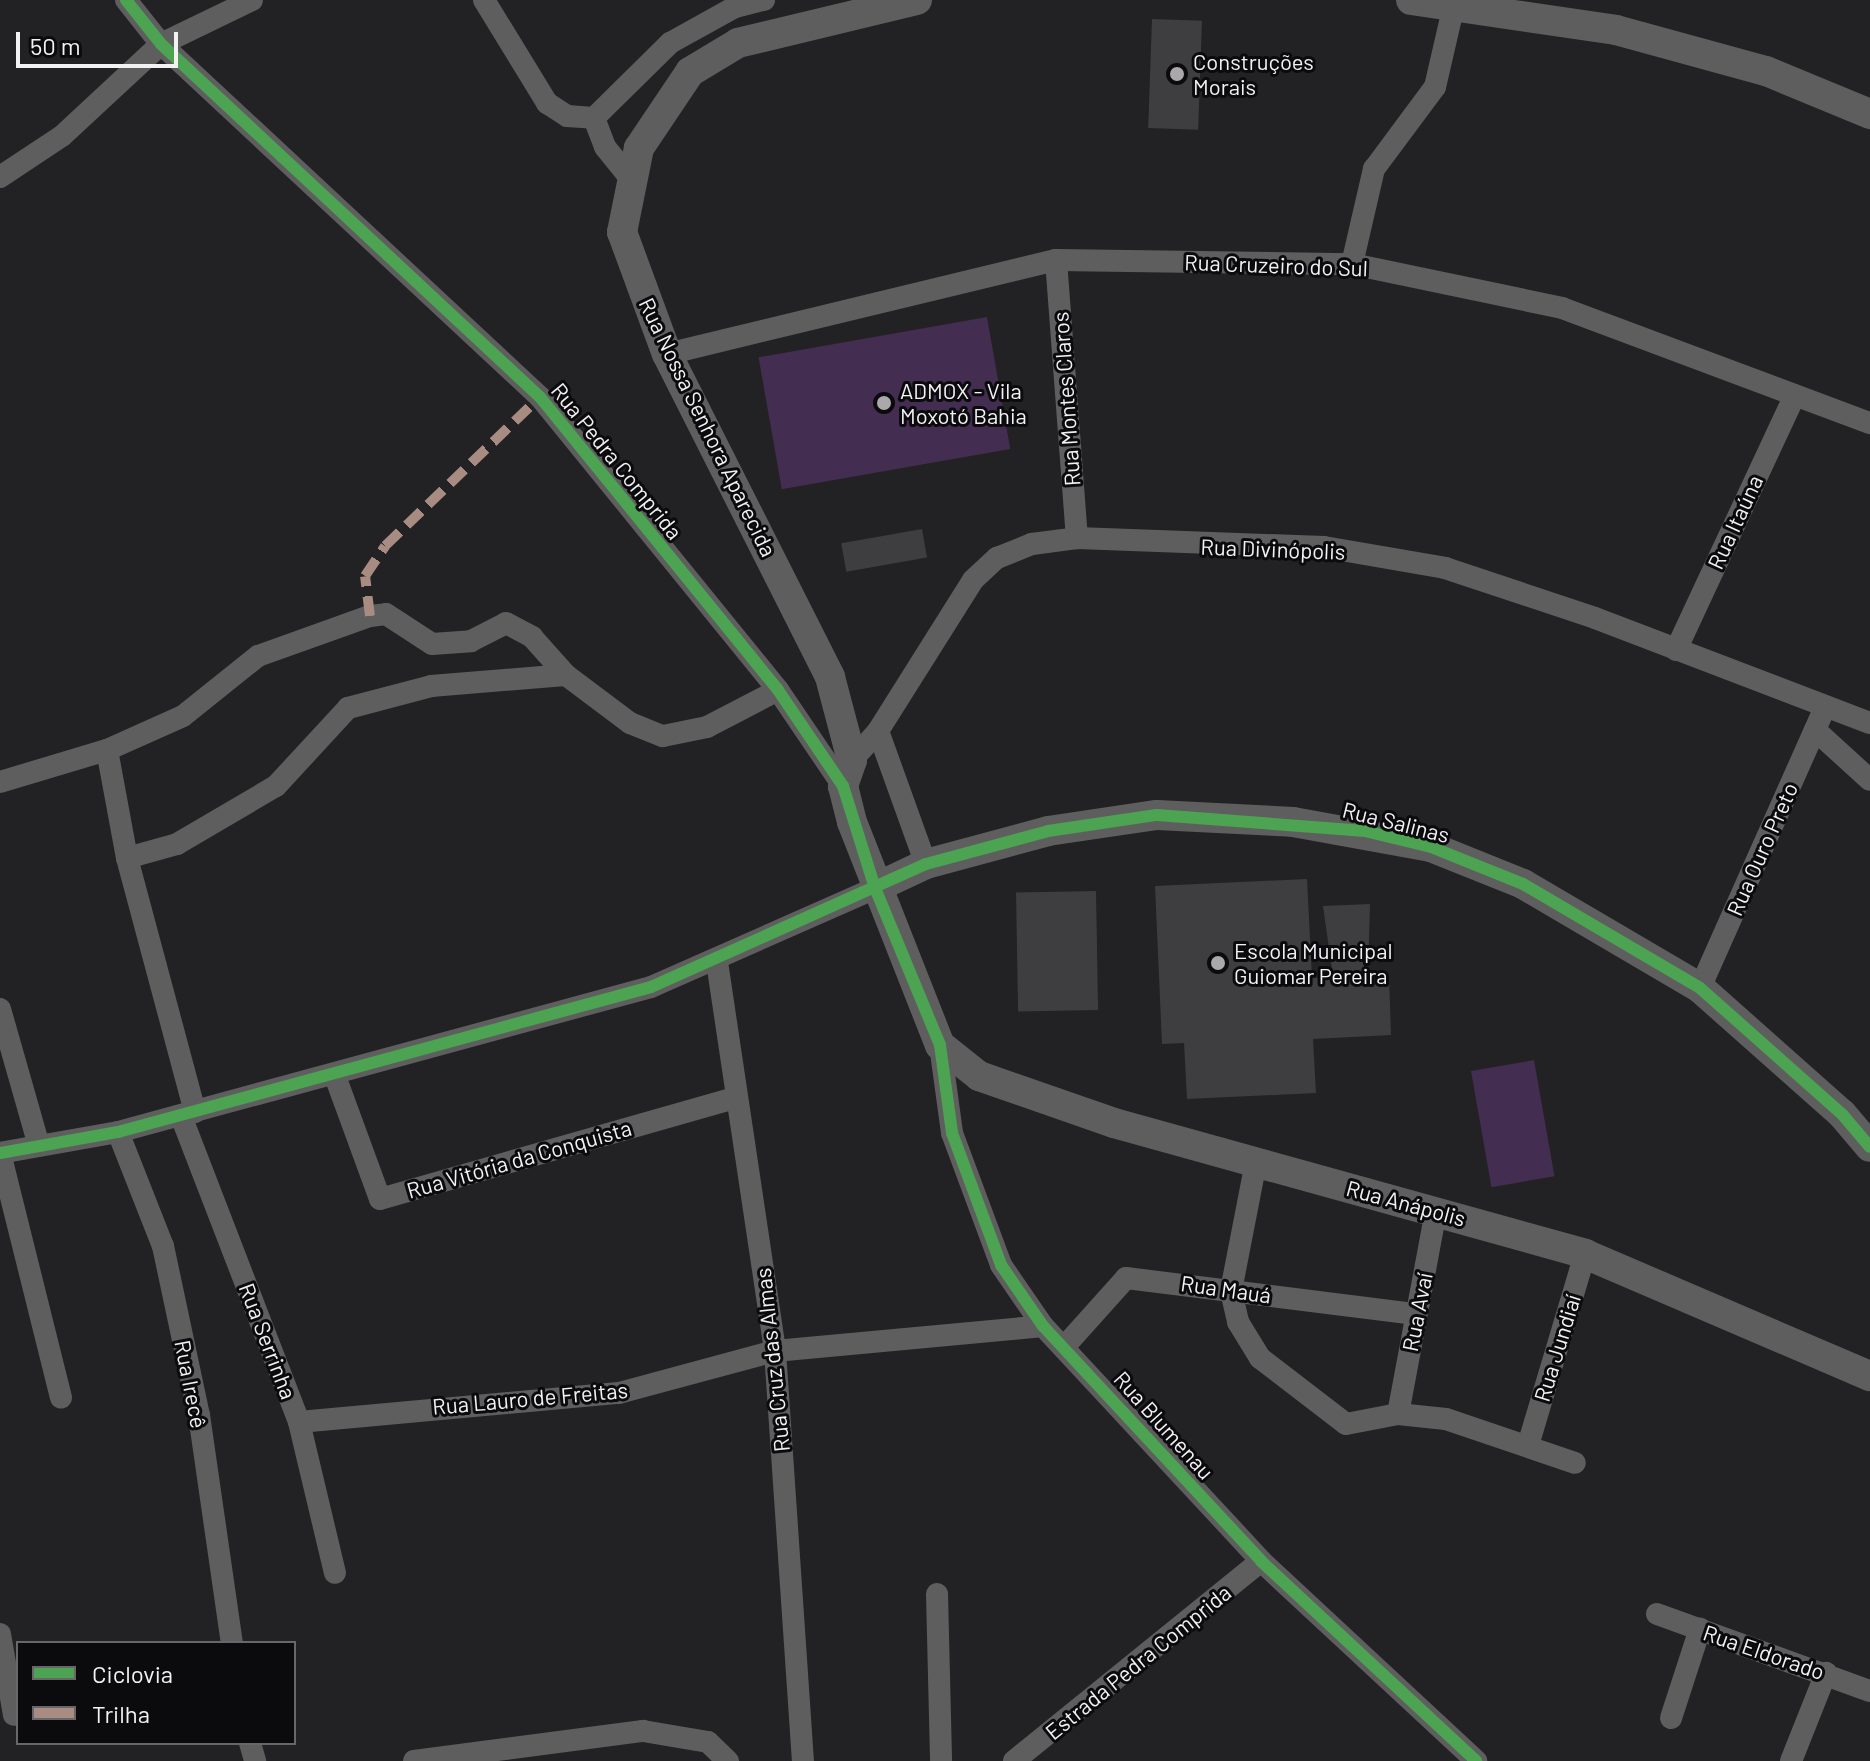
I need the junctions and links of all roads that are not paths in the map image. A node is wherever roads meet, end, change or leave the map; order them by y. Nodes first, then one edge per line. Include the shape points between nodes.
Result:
1 (126, 0) edge
2 (252, 0) edge
3 (484, 0) edge
4 (764, 0) edge
5 (917, 0) edge
6 (1411, 0) edge
7 (734, 3) edge
8 (1454, 5) junction
9 (161, 44) junction
10 (1870, 114) edge
11 (594, 118) junction
12 (0, 177) edge
13 (629, 177) junction
14 (1056, 260) junction
15 (1352, 264) junction
16 (667, 354) junction
17 (1795, 395) junction
18 (1870, 423) edge
19 (1077, 538) junction
20 (1676, 650) junction
21 (566, 675) junction
22 (778, 690) junction
23 (1820, 720) junction
24 (1870, 723) edge
25 (878, 731) junction
26 (107, 750) junction
27 (848, 773) junction
28 (1870, 780) edge
29 (0, 782) edge
30 (127, 858) junction
31 (926, 864) junction
32 (875, 888) junction
33 (717, 962) junction
34 (1700, 988) junction
35 (0, 1009) edge
36 (940, 1045) junction
37 (335, 1076) junction
38 (737, 1097) junction
39 (188, 1114) junction
40 (118, 1132) junction
41 (39, 1146) junction
42 (1870, 1147) edge
43 (0, 1153) edge
44 (1256, 1162) junction
45 (1436, 1210) junction
46 (1585, 1254) junction
47 (1231, 1291) junction
48 (1416, 1314) junction
49 (1043, 1326) junction
50 (1065, 1346) junction
51 (775, 1351) junction
52 (1870, 1376) edge
53 (61, 1397) dead end
54 (1398, 1414) junction
55 (299, 1422) junction
56 (1529, 1442) junction
57 (1575, 1463) dead end
58 (1261, 1561) junction
59 (335, 1573) dead end
60 (937, 1594) dead end
61 (1657, 1614) dead end
62 (1700, 1629) junction
63 (0, 1634) edge
64 (232, 1641) edge
65 (1826, 1673) junction
66 (1870, 1691) edge
67 (11, 1715) edge
68 (1671, 1718) dead end
69 (414, 1761) edge
70 (728, 1761) edge
71 (803, 1761) edge
72 (941, 1761) edge
73 (1014, 1761) edge
74 (1476, 1761) edge
75 (1791, 1761) edge

1 - 9 street, Rua Pedra Comprida
2 - 9 street
3 - 11 street via 547,103 567,116
4 - 7 street
5 - 13 street, Rua Nossa Senhora Aparecida via 763,36 704,61 672,93
6 - 8 street
7 - 11 street via 670,43
8 - 10 street via 1616,30 1703,52
8 - 15 street via 1435,87 1374,169
9 - 12 street via 62,136
9 - 22 street, Rua Pedra Comprida via 540,397
11 - 13 street via 605,147
13 - 16 street, Rua Nossa Senhora Aparecida via 622,232 627,258
14 - 15 street, Rua Cruzeiro do Sul
14 - 16 street, Rua Cruzeiro do Sul
14 - 19 street, Rua Montes Claros
15 - 17 street, Rua Cruzeiro do Sul via 1562,308
16 - 27 street, Rua Nossa Senhora Aparecida via 830,677
17 - 18 street, Rua Cruzeiro do Sul
17 - 20 street, Rua Itaúna
19 - 20 street, Rua Divinópolis via 1379,555 1445,568
19 - 25 street, Rua Divinópolis via 1008,553 973,580
20 - 23 street, Rua Divinópolis
21 - 22 street via 630,723 663,736 707,727
21 - 26 street via 532,637 506,623 471,641 432,644 386,614 370,616 258,656 183,716
21 - 30 street via 431,686 348,708 276,786 177,844
22 - 27 street, Rua Pedra Comprida
23 - 24 street, Rua Divinópolis
23 - 28 street
23 - 34 street, Rua Ouro Preto
25 - 27 street, Rua Divinópolis
25 - 31 street
26 - 29 street
26 - 30 street, Rua Serrinha
27 - 32 street, Rua Pedra Comprida
30 - 39 street, Rua Serrinha
31 - 32 street, Rua Salinas
31 - 34 street, Rua Salinas via 1048,831 1157,815 1365,831 1431,847 1523,884
32 - 33 street
32 - 36 street, Rua Pedra Comprida
33 - 37 street via 651,987
33 - 38 street, Rua Cruz das Almas
34 - 42 street, Rua Salinas
35 - 41 street
36 - 44 street, Rua Anápolis via 979,1076 1114,1123
36 - 49 street, Rua Blumenau via 952,1133 1001,1265
37 - 38 street, Rua Vitória da Conquista via 380,1199
37 - 39 street
38 - 51 street, Rua Cruz das Almas
39 - 40 street
39 - 55 street, Rua Serrinha
40 - 41 street
40 - 64 street, Rua Irecê via 163,1246 199,1415
41 - 43 street
43 - 53 street
44 - 45 street, Rua Anápolis
44 - 47 street
45 - 46 street, Rua Anápolis
45 - 48 street, Rua Avaí
46 - 52 street, Rua Anápolis
46 - 56 street, Rua Jundiaí
47 - 48 street, Rua Mauá
47 - 50 street, Rua Mauá via 1126,1278
47 - 54 street via 1238,1322 1260,1358 1339,1420 1358,1423
48 - 54 street, Rua Avaí
49 - 50 street, Rua Blumenau
49 - 51 street, Rua Lauro de Freitas
50 - 58 street, Rua Blumenau
51 - 55 street, Rua Lauro de Freitas via 619,1393
51 - 71 street, Rua Cruz das Almas
54 - 56 street via 1446,1419
55 - 59 street, Rua Serrinha
56 - 57 street
58 - 73 street, Estrada Pedra Comprida
58 - 74 street, Rua Blumenau
60 - 72 street
61 - 62 street, Rua Eldorado
62 - 65 street, Rua Eldorado
62 - 68 street
63 - 67 street
65 - 66 street, Rua Eldorado
65 - 75 street
69 - 70 street via 643,1731 708,1742

